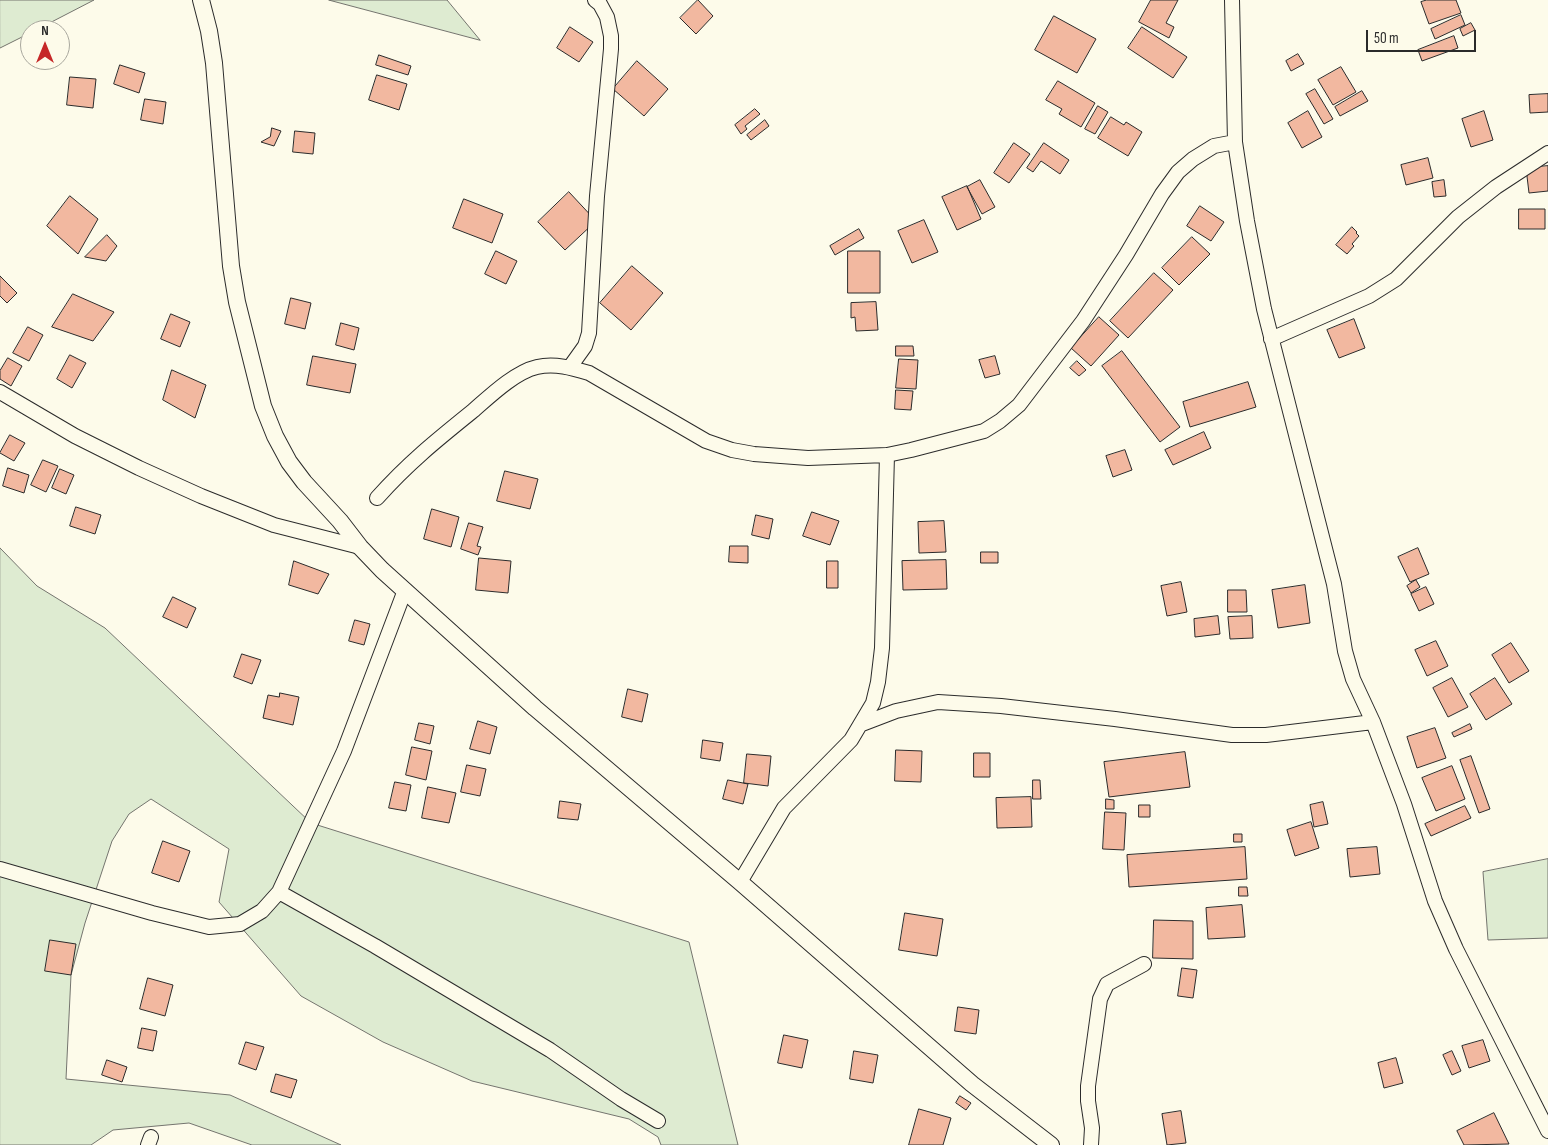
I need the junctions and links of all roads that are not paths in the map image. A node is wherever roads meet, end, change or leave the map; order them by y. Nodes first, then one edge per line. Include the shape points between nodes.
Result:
1 (201, 0) edge
2 (595, 0) edge
3 (1232, 0) edge
4 (1235, 142) junction
5 (1548, 153) edge
6 (1271, 339) junction
7 (570, 367) junction
8 (0, 392) edge
9 (887, 455) junction
10 (377, 498) dead end
11 (360, 547) junction
12 (405, 590) junction
13 (1373, 722) junction
14 (862, 724) junction
15 (0, 869) edge
16 (740, 882) junction
17 (279, 892) junction
18 (1144, 964) dead end
19 (658, 1121) dead end
20 (1548, 1131) edge
21 (1051, 1145) edge
22 (1091, 1145) edge

1 - 11 street via 214,64 231,266 263,406 289,462
2 - 7 street via 607,17 611,36 610,61 589,334 586,346
3 - 4 street
4 - 6 street
4 - 9 street via 1214,146 1178,172 1083,321 1019,405 984,431
5 - 6 street via 1496,186 1458,217 1396,279 1369,296
6 - 13 street via 1334,584 1345,651 1353,679
7 - 9 street via 589,373 706,441 732,450 808,458
7 - 10 street via 535,367 499,388 408,464
8 - 11 street via 75,436 201,496 274,525
9 - 14 street via 882,648 878,682
11 - 12 street
12 - 16 street via 535,708
12 - 17 street via 344,751
13 - 14 street via 1266,735 1232,735 1039,710 938,702 896,711
13 - 20 street via 1435,901
14 - 16 street via 835,758 784,808
15 - 17 street via 209,927 240,924 262,911
16 - 21 street via 972,1084
17 - 19 street via 550,1050 621,1100
18 - 22 street via 1107,984 1100,999 1088,1086

